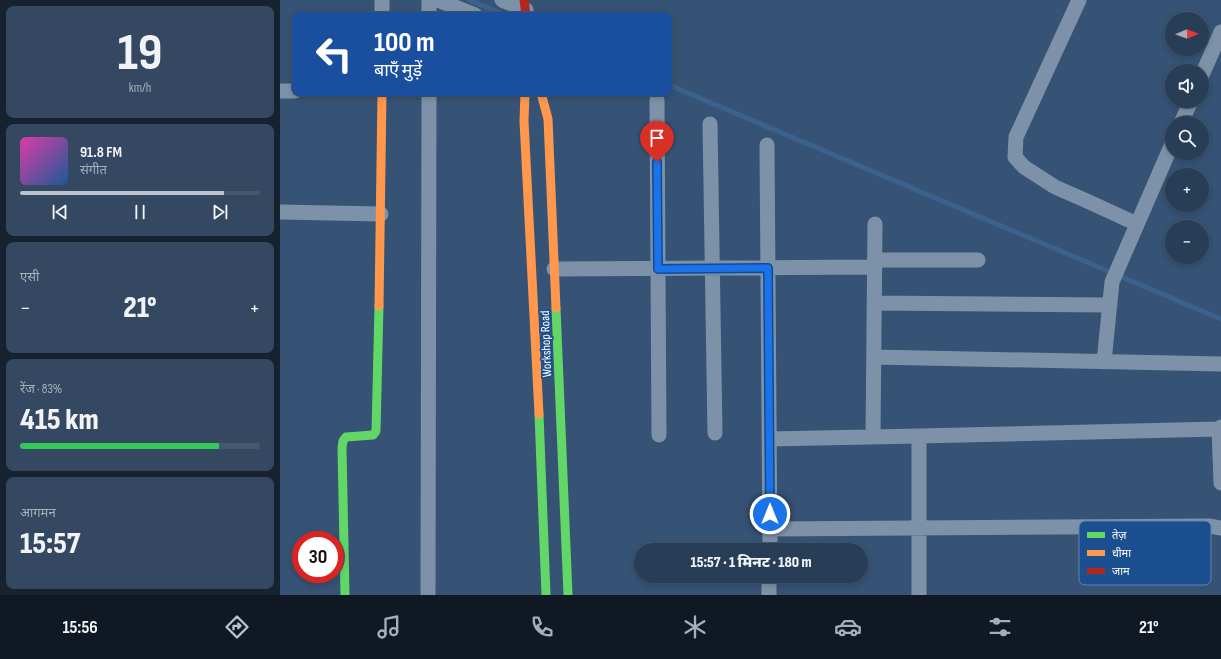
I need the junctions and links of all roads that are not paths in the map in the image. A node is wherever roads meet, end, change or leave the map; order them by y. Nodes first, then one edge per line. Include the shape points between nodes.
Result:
1 (382, 0) edge
2 (429, 0) edge
3 (438, 0) edge
4 (502, 0) edge
5 (1080, 0) edge
6 (526, 8) edge
7 (382, 12) edge
8 (429, 12) edge
9 (468, 12) edge
10 (1221, 32) edge
11 (1207, 64) edge
12 (280, 91) edge
13 (292, 91) edge
14 (382, 96) edge
15 (429, 96) edge
16 (525, 96) edge
17 (542, 96) edge
18 (657, 100) dead end
19 (710, 124) dead end
20 (767, 145) dead end
21 (1165, 160) edge
22 (280, 212) edge
23 (381, 214) junction
24 (875, 224) dead end
25 (1137, 224) junction
26 (978, 260) dead end
27 (875, 263) junction
28 (712, 268) junction
29 (768, 268) junction
30 (554, 269) junction
31 (658, 269) junction
32 (874, 303) junction
33 (1110, 305) junction
34 (874, 357) junction
35 (1104, 362) junction
36 (1221, 364) edge
37 (1220, 428) edge
38 (715, 433) dead end
39 (659, 435) dead end
40 (919, 436) junction
41 (873, 437) junction
42 (769, 439) junction
43 (1221, 483) edge
44 (1211, 526) edge
45 (1079, 527) edge
46 (919, 528) junction
47 (1221, 528) edge
48 (770, 529) junction
49 (770, 543) edge
50 (769, 583) edge
51 (345, 595) edge
52 (428, 595) edge
53 (546, 595) edge
54 (568, 595) edge
55 (769, 595) edge
56 (919, 595) edge

1 - 7 street
2 - 8 street
3 - 9 street
4 - 6 street
5 - 25 street via 1016,138 1015,157 1024,167 1055,188
10 - 11 street
12 - 13 street
14 - 23 main road
15 - 52 street
16 - 53 main road, Workshop Road
17 - 30 main road, Workshop Road via 548,119
18 - 31 street
19 - 28 street
20 - 29 street
21 - 25 street
22 - 23 street
23 - 51 main road via 377,425 373,435 346,437 342,448
24 - 27 street
25 - 33 street via 1115,276
26 - 27 street
27 - 29 street
27 - 32 street
28 - 29 street
28 - 31 street
28 - 38 street
29 - 42 street
30 - 31 street
30 - 54 main road, Workshop Road
31 - 39 street
32 - 33 street
32 - 34 street
33 - 35 street
34 - 35 street
34 - 41 street
35 - 36 street
37 - 40 street
37 - 43 street
40 - 41 street
40 - 46 street
41 - 42 street
42 - 48 street
44 - 47 street
45 - 46 street
46 - 48 street
46 - 56 street
48 - 49 street
50 - 55 street

